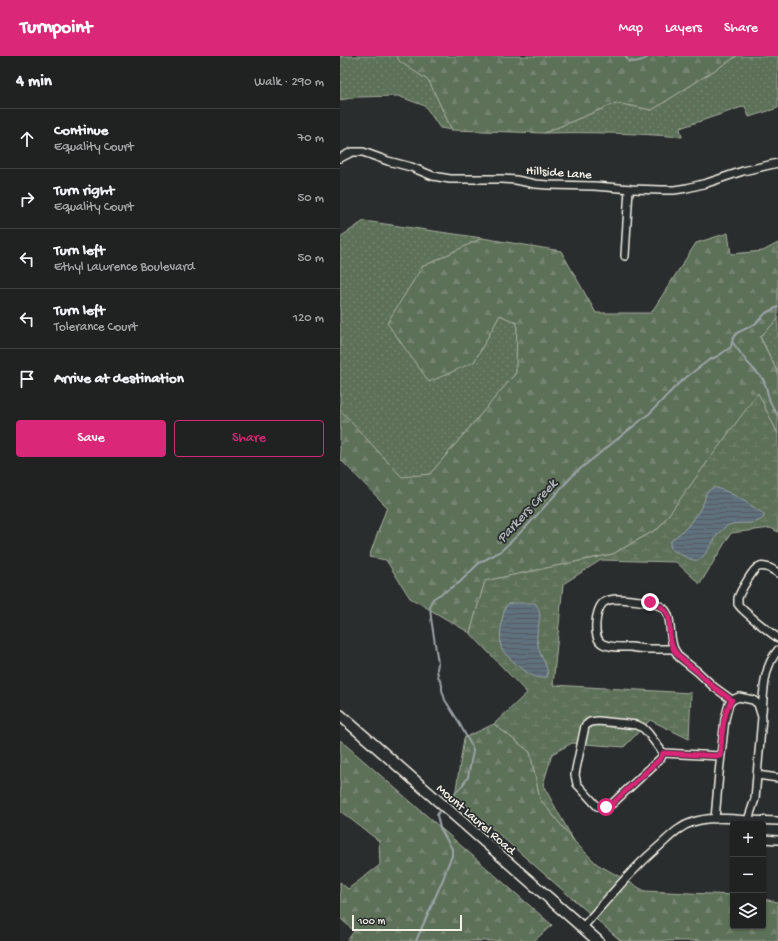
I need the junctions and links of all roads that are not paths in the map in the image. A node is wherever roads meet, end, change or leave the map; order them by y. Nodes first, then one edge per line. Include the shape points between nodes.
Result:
1 (340, 158) edge
2 (778, 163) edge
3 (629, 189) junction
4 (625, 256) dead end
5 (778, 573) edge
6 (778, 638) edge
7 (674, 649) junction
8 (778, 650) edge
9 (732, 700) junction
10 (762, 714) junction
11 (340, 715) edge
12 (663, 753) junction
13 (720, 756) junction
14 (757, 775) junction
15 (778, 778) edge
16 (715, 819) junction
17 (751, 821) edge
18 (766, 821) edge
19 (778, 821) edge
20 (766, 840) edge
21 (778, 840) edge
22 (582, 928) junction
23 (598, 941) edge

1 - 3 street, Hillside Lane via 359,151 445,179 502,179 535,184
2 - 3 street, Hillside Lane via 687,188
3 - 4 street
5 - 6 street via 769,567 757,568 738,598 738,604 744,611
7 - 7 street via 671,643 670,620 663,608 650,602 618,599 600,606 596,634 602,644 616,647
7 - 9 street via 679,657
8 - 10 street via 766,671
9 - 10 street via 740,696 753,700 758,704
9 - 13 street via 725,719
10 - 14 street
11 - 22 main road, Mount Laurel Road
12 - 12 street via 661,758 606,807 597,806 577,784 575,775 585,726 590,722 637,725 648,733
12 - 13 street
13 - 16 street
14 - 15 street
14 - 17 street
16 - 17 street
16 - 22 street via 694,822 674,832 638,866
18 - 19 street
20 - 21 street
22 - 23 main road, Mount Laurel Road

